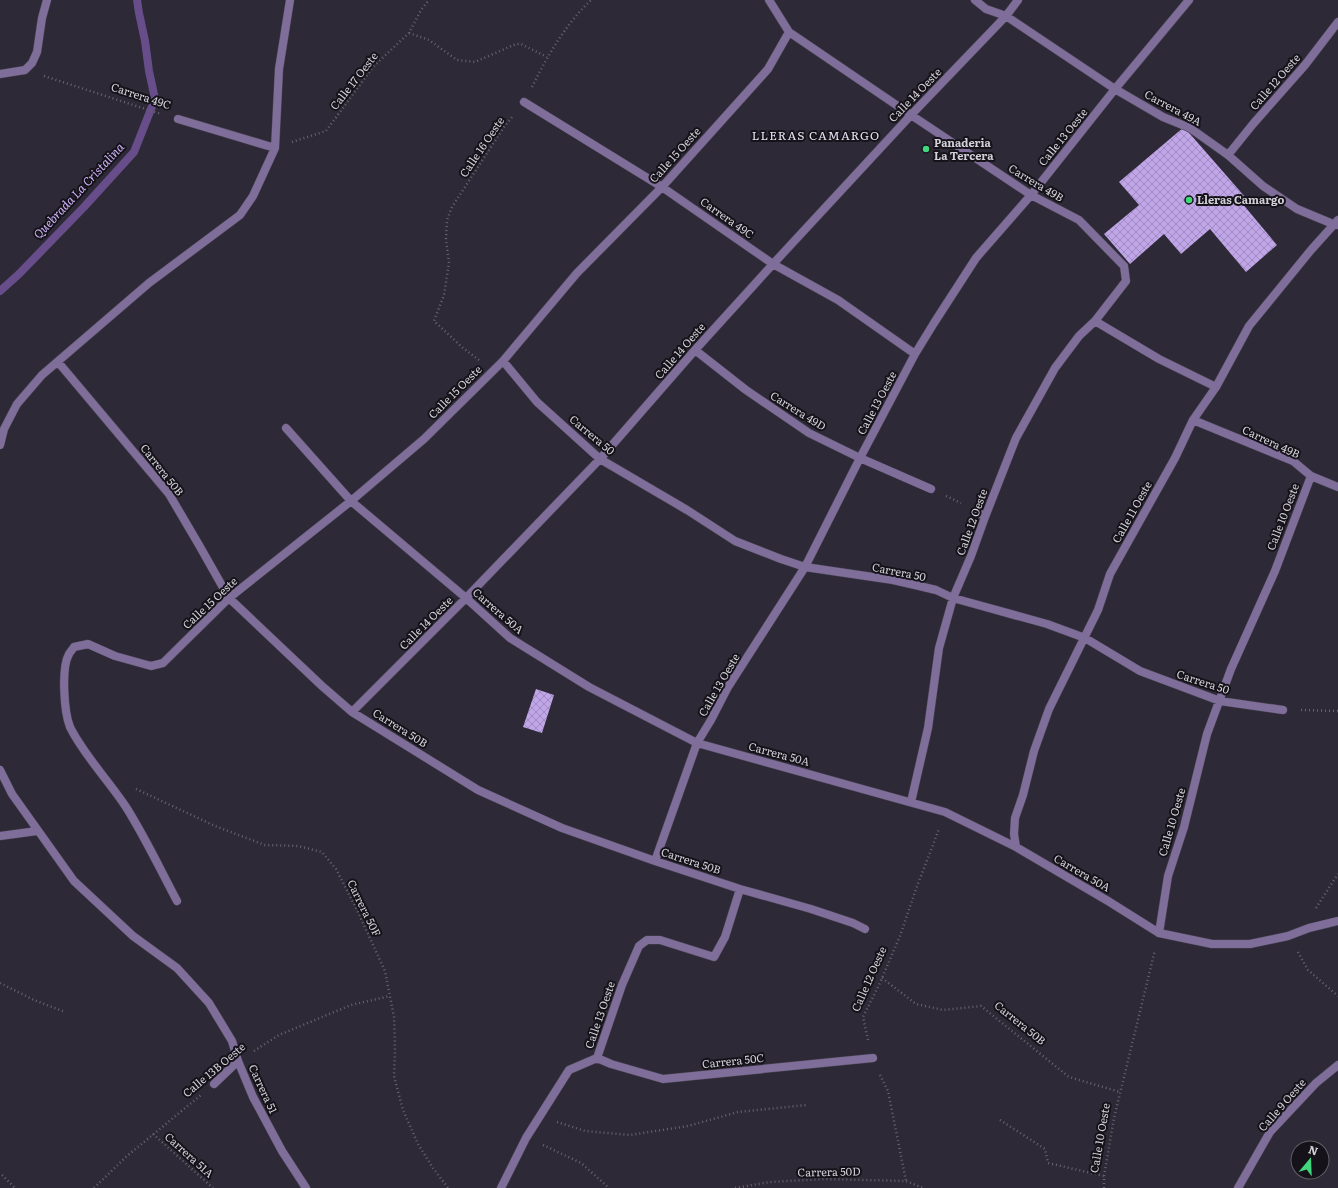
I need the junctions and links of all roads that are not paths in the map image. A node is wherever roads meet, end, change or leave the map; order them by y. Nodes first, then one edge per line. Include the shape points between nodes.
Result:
1 (47, 0) edge
2 (290, 0) edge
3 (770, 0) edge
4 (974, 0) edge
5 (1018, 0) edge
6 (1189, 0) edge
7 (1006, 16) junction
8 (1338, 22) edge
9 (789, 32) junction
10 (0, 74) edge
11 (1115, 89) junction
12 (524, 102) road end
13 (910, 115) junction
14 (178, 119) road end
15 (274, 148) junction
16 (1228, 155) junction
17 (662, 187) junction
18 (1031, 195) junction
19 (1336, 223) edge
20 (773, 264) junction
21 (1126, 281) joint
22 (1095, 321) junction
23 (695, 350) junction
24 (915, 354) junction
25 (503, 361) junction
26 (58, 362) junction
27 (1216, 387) junction
28 (1193, 420) junction
29 (286, 428) dead end
30 (0, 445) edge
31 (860, 458) junction
32 (600, 459) junction
33 (1311, 476) junction
34 (1338, 487) edge
35 (931, 489) road end
36 (351, 501) junction
37 (976, 511) road end
38 (985, 517) junction
39 (805, 567) junction
40 (229, 598) junction
41 (466, 598) junction
42 (953, 598) junction
43 (1085, 638) junction
44 (1220, 701) junction
45 (1283, 710) road end
46 (352, 712) junction
47 (697, 743) junction
48 (0, 770) edge
49 (911, 802) junction
50 (38, 831) junction
51 (0, 836) edge
52 (1016, 848) junction
53 (655, 861) junction
54 (740, 889) junction
55 (177, 901) dead end
56 (1338, 921) edge
57 (864, 929) dead end
58 (1159, 933) junction
59 (597, 1058) junction
60 (873, 1058) road end
61 (238, 1061) junction
62 (1338, 1065) edge
63 (214, 1084) road end
64 (306, 1188) edge
65 (501, 1188) edge
66 (1238, 1188) edge

1 - 10 street via 37,52 32,63 24,70
2 - 15 street via 279,69
3 - 9 street, Carrera 49B
4 - 7 street, Carrera 49A via 986,9
5 - 7 street, Calle 14 Oeste
6 - 11 street, Calle 13 Oeste
7 - 11 street, Carrera 49A
7 - 13 street, Calle 14 Oeste
8 - 16 street, Calle 12 Oeste
9 - 13 street, Carrera 49B
9 - 17 street, Calle 15 Oeste via 768,69
11 - 16 street, Carrera 49A via 1163,117 1190,128
11 - 18 street, Calle 13 Oeste
12 - 17 street, Carrera 49C
13 - 18 street, Carrera 49B
13 - 20 street, Calle 14 Oeste
14 - 15 street, Carrera 49C
15 - 26 street via 253,196 240,215 149,283
16 - 19 street, Carrera 49A via 1263,186 1297,209
17 - 20 street, Carrera 49C
17 - 25 street, Calle 15 Oeste via 577,273
18 - 21 street, Carrera 49B via 1079,220 1124,266
18 - 24 street, Calle 13 Oeste via 976,258
19 - 27 street, Calle 11 Oeste via 1249,326
20 - 23 street, Calle 14 Oeste
20 - 24 street, Carrera 49C via 838,300
21 - 22 street, Calle 12 Oeste
22 - 27 street via 1159,359
22 - 38 street, Calle 12 Oeste via 1079,336 1055,368 1016,438
23 - 31 street, Carrera 49D via 746,390 809,433
23 - 32 street, Calle 14 Oeste
24 - 31 street, Calle 13 Oeste
25 - 32 street, Carrera 50 via 537,402
25 - 36 street, Calle 15 Oeste via 424,439
26 - 30 street via 42,375 16,404 4,429
26 - 40 street, Carrera 50B via 169,494
27 - 28 street, Calle 11 Oeste
28 - 33 street, Carrera 49B via 1293,461
28 - 43 street, Calle 11 Oeste via 1175,458 1110,574
29 - 36 street, Carrera 50A
31 - 35 street, Carrera 49D
31 - 39 street, Calle 13 Oeste
32 - 39 street, Carrera 50 via 735,541
32 - 41 street, Calle 14 Oeste
33 - 34 street, Carrera 49B
33 - 44 street, Calle 10 Oeste via 1275,571 1231,669
36 - 40 street, Calle 15 Oeste
36 - 41 street, Carrera 50A
37 - 38 street
38 - 42 street, Calle 12 Oeste
39 - 42 street, Carrera 50 via 893,580 936,590
39 - 47 street, Calle 13 Oeste via 728,688
40 - 46 street, Carrera 50B
40 - 55 street, Calle 15 Oeste via 163,663 151,666 115,656 88,644 74,647 68,655 65,669 66,707 70,726 147,842
41 - 46 street, Calle 14 Oeste
41 - 47 street, Carrera 50A via 510,638 589,687
42 - 43 street, Carrera 50 via 1047,624
42 - 49 street, Calle 12 Oeste via 939,648 928,728
43 - 44 street, Carrera 50 via 1140,671
43 - 52 street, Calle 11 Oeste via 1048,710 1034,751 1015,818
44 - 45 street, Carrera 50
44 - 58 street, Calle 10 Oeste via 1207,734 1184,828 1168,876
46 - 53 street, Carrera 50B via 478,790 562,828
47 - 49 street, Carrera 50A
47 - 53 street, Calle 13 Oeste
48 - 50 street, Carrera 51 via 12,794
49 - 52 street, Carrera 50A via 945,812
50 - 51 street
50 - 61 street, Carrera 51 via 74,881 133,936 176,968 209,1003 232,1041
52 - 58 street, Carrera 50A
53 - 54 street, Carrera 50B
54 - 57 street, Carrera 50B via 811,909
54 - 59 street, Calle 13 Oeste via 725,937 714,957 660,940 647,940 639,946 622,985
56 - 58 street, Carrera 50A via 1250,944 1212,944
59 - 60 street, Carrera 50C via 663,1079
59 - 65 street, Calle 13 Oeste via 569,1070 526,1138
61 - 63 street, Calle 13B Oeste
61 - 64 street, Carrera 51 via 256,1103
62 - 66 street, Calle 9 Oeste via 1316,1083 1270,1132

